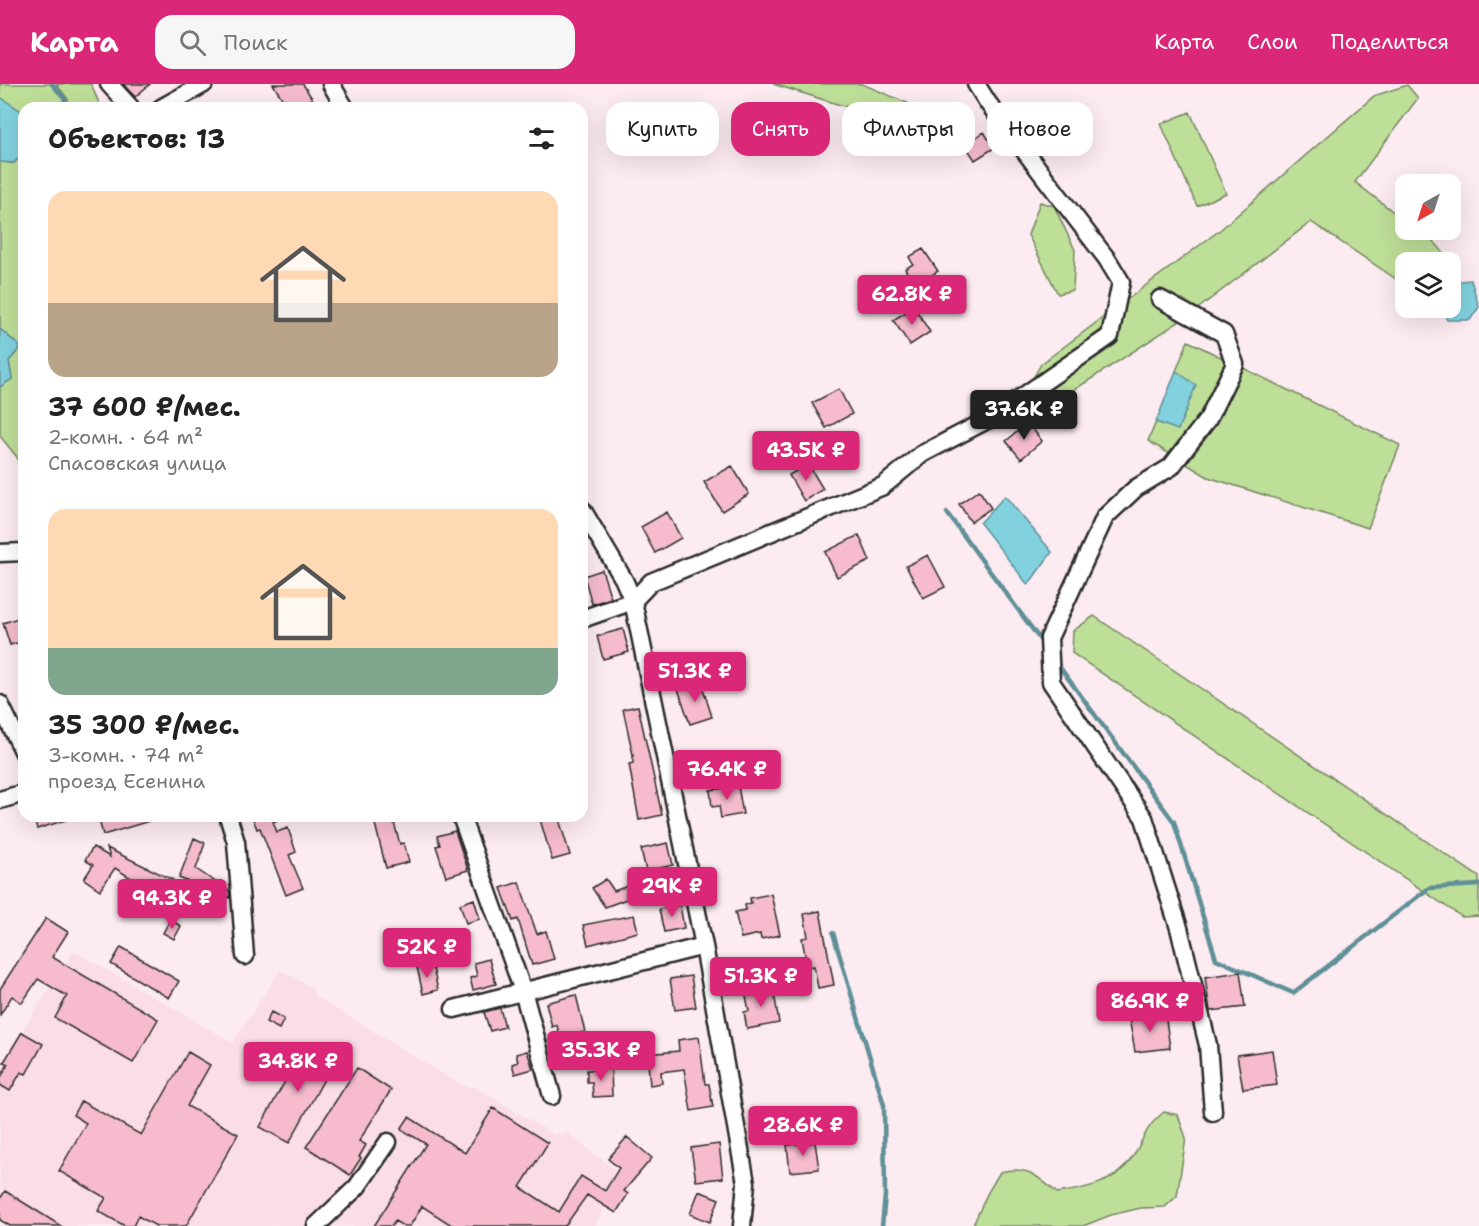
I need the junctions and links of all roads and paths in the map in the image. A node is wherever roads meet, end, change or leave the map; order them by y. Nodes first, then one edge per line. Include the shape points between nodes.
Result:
1 (109, 84) edge
2 (204, 84) edge
3 (331, 84) edge
4 (976, 84) edge
5 (126, 102) edge
6 (172, 102) edge
7 (342, 102) edge
8 (1160, 299) dead end
9 (588, 519) edge
10 (0, 552) edge
11 (18, 552) edge
12 (633, 601) junction
13 (588, 617) edge
14 (0, 704) edge
15 (18, 741) edge
16 (18, 795) edge
17 (0, 800) edge
18 (230, 822) edge
19 (463, 822) edge
20 (704, 946) junction
21 (245, 956) dead end
22 (523, 991) junction
23 (454, 1009) dead end
24 (552, 1096) dead end
25 (1213, 1112) dead end
26 (388, 1142) dead end
27 (316, 1226) edge
28 (742, 1226) edge

1 - 5 street
2 - 6 street
3 - 7 street
4 - 12 street via 1121,282 1110,336 993,417 922,454 883,486 651,582
8 - 25 street via 1224,334 1235,364 1208,419 1171,467 1136,488 1106,517 1049,638 1051,682 1144,818 1179,928 1208,1045
9 - 12 street
10 - 11 street
12 - 13 street
12 - 20 street
14 - 15 street
16 - 17 street
18 - 21 street via 236,842
19 - 22 street
20 - 22 street
20 - 28 street via 747,1183
22 - 23 street
22 - 24 street
26 - 27 street via 357,1187

